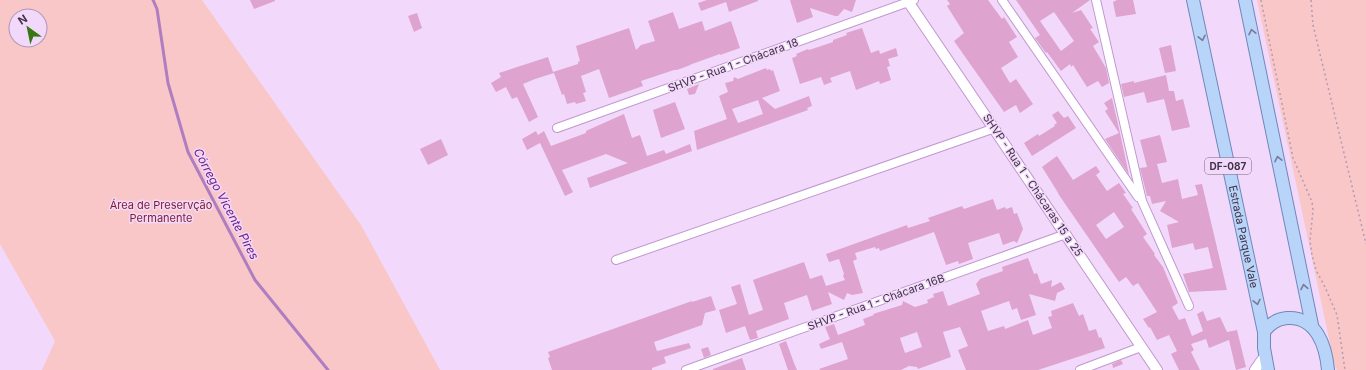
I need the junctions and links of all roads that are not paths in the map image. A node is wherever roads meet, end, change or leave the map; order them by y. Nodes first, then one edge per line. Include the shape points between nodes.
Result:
1 (1002, 0) edge
2 (1096, 0) edge
3 (1194, 0) edge
4 (1245, 0) edge
5 (910, 1) edge
6 (557, 128) dead end
7 (995, 128) junction
8 (1142, 201) junction
9 (1066, 234) junction
10 (616, 260) dead end
11 (1189, 306) dead end
12 (1312, 325) junction
13 (1264, 332) junction
14 (1141, 347) junction
15 (1265, 356) junction
16 (686, 370) edge
17 (1080, 370) edge
18 (1157, 370) edge
19 (1255, 370) edge
20 (1268, 370) edge
21 (1328, 370) edge

1 - 8 street
2 - 8 street
3 -> 13 main road, Estrada Parque Vale / DF-087
12 -> 4 main road
5 - 6 street, SHVP - Rua 1 - Chácara 18
5 - 7 street, SHVP - Rua 1 - Chácaras 15 a 25
7 - 9 street, SHVP - Rua 1 - Chácaras 15 a 25
7 - 10 street
8 - 11 street
9 - 14 street, SHVP - Rua 1 - Chácaras 15 a 25
9 - 16 street, SHVP - Rua 1 - Chácara 16B
12 - 13 main road via 1300,319 1283,319 1272,322
12 - 21 main road via 1326,354
13 - 15 main road, DF-087
14 - 17 street
14 - 18 street, SHVP - Rua 1 - Chácaras 15 a 25
15 - 19 street
15 - 20 main road, DF-087

